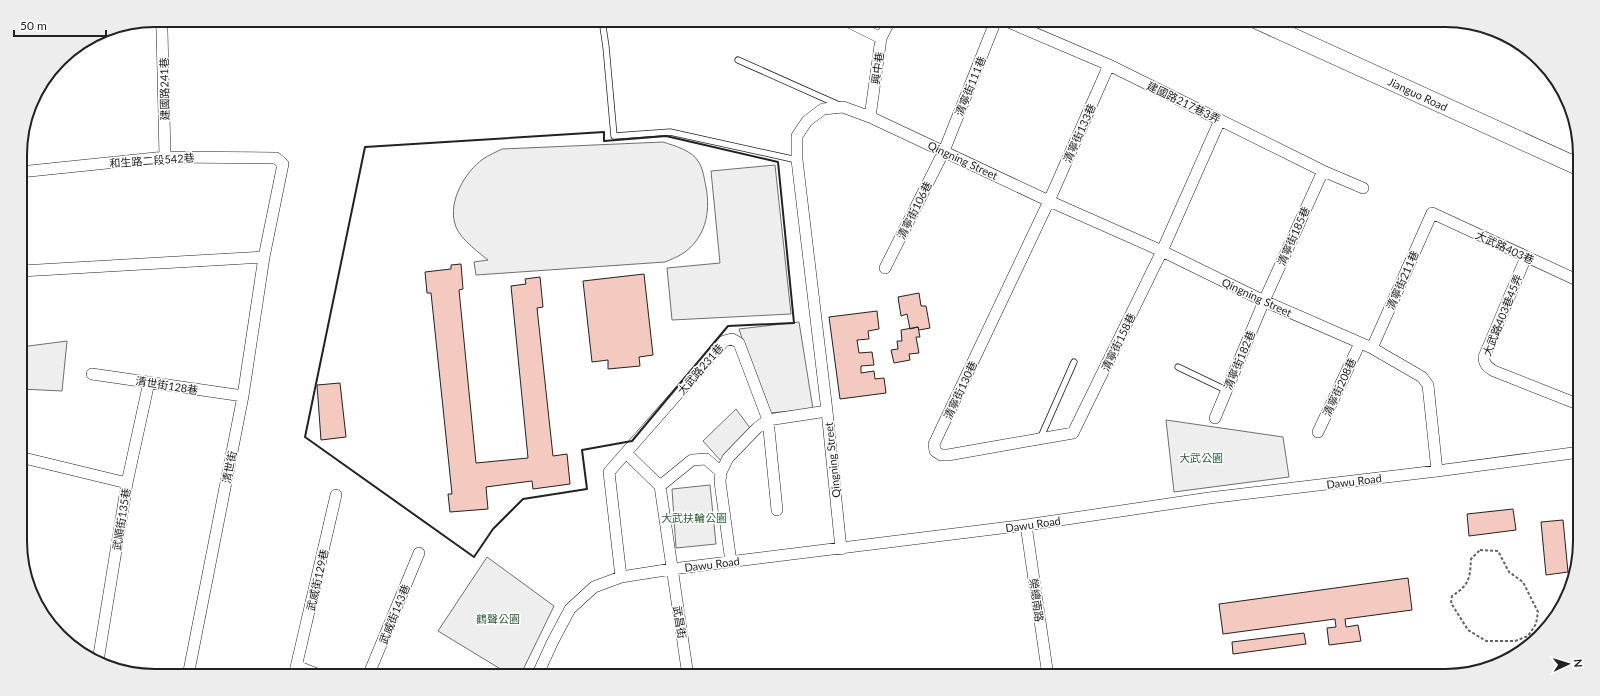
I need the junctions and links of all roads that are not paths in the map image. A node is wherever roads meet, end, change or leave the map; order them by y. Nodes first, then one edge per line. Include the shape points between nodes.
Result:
1 (162, 27) edge
2 (603, 27) edge
3 (859, 27) edge
4 (886, 27) edge
5 (993, 27) edge
6 (1020, 27) edge
7 (1271, 27) edge
8 (881, 38) junction
9 (738, 60) dead end
10 (1109, 65) junction
11 (843, 107) junction
12 (870, 117) junction
13 (1220, 120) junction
14 (944, 151) junction
15 (166, 157) junction
16 (797, 160) junction
17 (283, 164) joint
18 (1573, 164) edge
19 (27, 171) edge
20 (1322, 171) junction
21 (1363, 188) dead end
22 (1049, 201) junction
23 (1432, 213) joint
24 (1162, 251) junction
25 (264, 257) junction
26 (1526, 257) junction
27 (885, 268) dead end
28 (27, 271) edge
29 (1573, 278) edge
30 (1264, 301) junction
31 (1360, 343) junction
32 (1372, 348) junction
33 (1074, 362) dead end
34 (1178, 367) dead end
35 (92, 374) dead end
36 (149, 382) junction
37 (1226, 390) junction
38 (243, 396) junction
39 (1573, 402) edge
40 (827, 411) junction
41 (1214, 418) dead end
42 (768, 420) junction
43 (1318, 432) dead end
44 (1073, 433) joint
45 (1040, 439) junction
46 (1573, 453) edge
47 (626, 454) junction
48 (27, 459) edge
49 (721, 472) junction
50 (1437, 472) junction
51 (127, 482) junction
52 (660, 486) junction
53 (336, 494) dead end
54 (777, 510) dead end
55 (1026, 525) junction
56 (841, 549) junction
57 (419, 553) dead end
58 (731, 562) junction
59 (672, 569) junction
60 (621, 578) junction
61 (99, 656) edge
62 (189, 669) edge
63 (296, 669) edge
64 (371, 669) edge
65 (540, 669) edge
66 (687, 669) edge
67 (1047, 669) edge

1 - 15 street, 建國路241巷
2 - 16 lane via 614,136 670,132
3 - 8 street
4 - 8 street, 興中巷
5 - 14 street, 清寧街111巷
6 - 10 street, 建國路217巷3弄
7 - 18 main road, Jianguo Road
8 - 12 street, 興中巷
9 - 11 lane
10 - 13 street, 建國路217巷3弄
10 - 22 street, 清寧街133巷
11 - 12 street, Qingning Street
11 - 16 street, Qingning Street via 823,109 807,121 797,136
12 - 14 street, Qingning Street
13 - 20 street, 建國路217巷3弄
13 - 24 street, 清寧街158巷
14 - 22 street, Qingning Street
14 - 27 street, 清寧街106巷
15 - 17 street, 和生路二段542巷 via 276,158
15 - 19 street, 和生路二段542巷
16 - 40 street, Qingning Street
17 - 25 street, 清世街
20 - 21 street, 建國路217巷3弄
20 - 30 street, 清寧街185巷
22 - 24 street, Qingning Street
22 - 45 street, 清寧街130巷 via 934,444 935,451 941,455 948,455
23 - 26 street, 大武路403巷
23 - 32 street, 清寧街211巷
24 - 30 street, Qingning Street
24 - 44 street, 清寧街158巷
25 - 28 street
25 - 38 street, 清世街
26 - 29 street, 大武路403巷
26 - 39 street, 大武路403巷45弄 via 1484,362 1494,371
30 - 31 street, Qingning Street
30 - 37 street, 清寧街182巷
31 - 32 street, Qingning Street
31 - 43 street, 清寧街208巷
32 - 50 street, Qingning Street via 1422,377 1428,384
33 - 45 lane
34 - 37 lane
35 - 36 street, 清世街128巷
36 - 38 street, 清世街128巷
36 - 51 street
37 - 41 street, 清寧街182巷
38 - 62 street, 清世街
40 - 42 street
40 - 56 street, Qingning Street
42 - 47 street, 大武路231巷 via 739,343 732,339 724,341
42 - 49 street via 728,458
42 - 54 street, 大武路231巷
44 - 45 street, 清寧街130巷
46 - 50 street, Dawu Road
47 - 52 street
47 - 60 street, 大武路231巷 via 610,472
48 - 51 street, 武順街135巷
49 - 52 street via 706,459 692,460
49 - 58 street via 720,482
50 - 55 street, Dawu Road via 1208,498
51 - 61 street, 武順街135巷
52 - 59 street
53 - 63 street, 武威街129巷
55 - 56 street, Dawu Road
55 - 67 street, 榮總南路
56 - 58 street, Dawu Road
57 - 64 street, 武威街143巷
58 - 59 street, Dawu Road
59 - 60 street, Dawu Road
59 - 66 street, 武昌街
60 - 65 street, Dawu Road via 594,587 570,609

